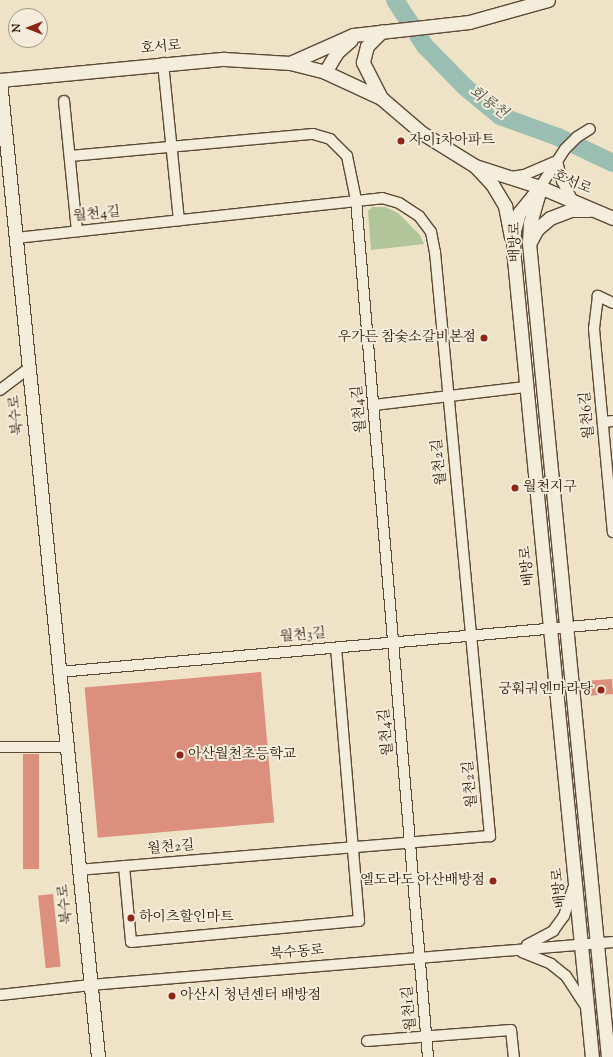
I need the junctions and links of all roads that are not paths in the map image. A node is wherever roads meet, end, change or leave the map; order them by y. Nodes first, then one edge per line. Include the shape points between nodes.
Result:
1 (548, 0) edge
2 (370, 37) junction
3 (290, 63) junction
4 (163, 64) junction
5 (325, 72) junction
6 (0, 80) edge
7 (381, 98) junction
8 (64, 101) dead end
9 (590, 129) dead end
10 (171, 147) junction
11 (70, 156) junction
12 (475, 166) junction
13 (551, 167) junction
14 (510, 177) junction
15 (540, 187) junction
16 (356, 200) junction
17 (573, 201) junction
18 (596, 210) junction
19 (613, 218) edge
20 (179, 220) junction
21 (77, 231) junction
22 (16, 238) junction
23 (529, 243) junction
24 (513, 252) junction
25 (613, 303) edge
26 (29, 368) junction
27 (525, 387) junction
28 (0, 390) edge
29 (448, 396) junction
30 (374, 405) junction
31 (608, 422) edge
32 (610, 465) edge
33 (612, 510) edge
34 (613, 532) edge
35 (613, 623) edge
36 (565, 627) junction
37 (550, 629) junction
38 (471, 636) junction
39 (394, 643) junction
40 (336, 648) junction
41 (59, 672) junction
42 (0, 747) edge
43 (67, 747) junction
44 (410, 842) junction
45 (353, 847) junction
46 (124, 866) junction
47 (79, 870) junction
48 (575, 872) junction
49 (613, 942) edge
50 (596, 943) junction
51 (582, 944) junction
52 (514, 950) junction
53 (420, 957) junction
54 (90, 985) junction
55 (0, 995) edge
56 (588, 1012) junction
57 (426, 1036) junction
58 (367, 1041) dead end
59 (98, 1057) edge
60 (428, 1057) edge
61 (514, 1057) edge
62 (592, 1057) edge
63 (608, 1057) edge

1 - 2 street via 446,26 382,31
2 - 3 street via 338,40
2 - 5 street via 345,43
2 - 7 street via 363,62
3 - 4 street, 호서로 via 224,59
3 - 5 street, 호서로
4 - 6 street, 호서로
4 - 10 street
5 - 7 street, 호서로
6 - 22 street, 북수로
7 - 12 street via 422,132
8 - 11 street
9 - 13 street via 577,137
10 - 11 street
10 - 16 street via 313,134 330,139 347,156
10 - 20 street
11 - 21 street
12 - 14 street, 호서로
12 - 24 street via 492,184 505,206
13 - 14 street
13 - 15 street
13 - 17 street
14 - 15 street, 호서로
15 - 17 street, 호서로
15 - 23 street, 배방로 via 530,223
15 - 24 street, 배방로 via 518,213
16 - 20 street, 월천4길
16 - 29 street, 월천2길 via 382,198 399,203 419,216 431,232
16 - 30 street, 월천4길
17 - 18 street, 호서로
18 - 19 street, 호서로
18 - 23 street via 571,210 550,218 536,229
20 - 21 street, 월천4길
21 - 22 street, 월천4길
22 - 26 street, 북수로
23 - 36 street, 배방로
24 - 27 street, 배방로
25 - 31 street, 월천6길 via 598,296 594,329
26 - 28 street
26 - 41 street, 북수로
27 - 29 street
27 - 37 street, 배방로
29 - 30 street
29 - 38 street, 월천2길
30 - 39 street, 월천4길
31 - 32 street, 월천6길
32 - 33 street, 월천6길
33 - 34 street, 월천6길
35 - 36 street, 월천3길
36 - 37 street, 월천3길
36 - 50 street, 배방로
37 - 38 street, 월천3길
37 - 48 street, 배방로
38 - 39 street, 월천3길
38 - 44 street, 월천2길 via 490,836
39 - 40 street, 월천3길
39 - 44 street, 월천4길
40 - 41 street, 월천3길
40 - 45 street
41 - 43 street, 북수로
42 - 43 street
43 - 47 street, 북수로
44 - 45 street, 월천2길
44 - 53 street, 월천4길
45 - 46 street, 월천2길
45 - 46 street via 359,921 131,942
46 - 47 street, 월천2길
47 - 54 street, 북수로
48 - 51 street, 배방로
48 - 52 street via 572,896 564,916 553,930 536,942
49 - 50 street, 북수동로
50 - 51 street, 북수동로
50 - 63 street, 배방로
51 - 52 street, 북수동로
51 - 56 street, 배방로
52 - 53 street, 북수동로
52 - 56 street via 533,954 566,976 579,993
53 - 54 street, 북수동로
53 - 57 street, 월천1길
54 - 55 street, 북수동로
54 - 59 street, 북수로
56 - 62 street, 배방로
57 - 58 street
57 - 60 street, 월천1길
57 - 61 street via 511,1030

